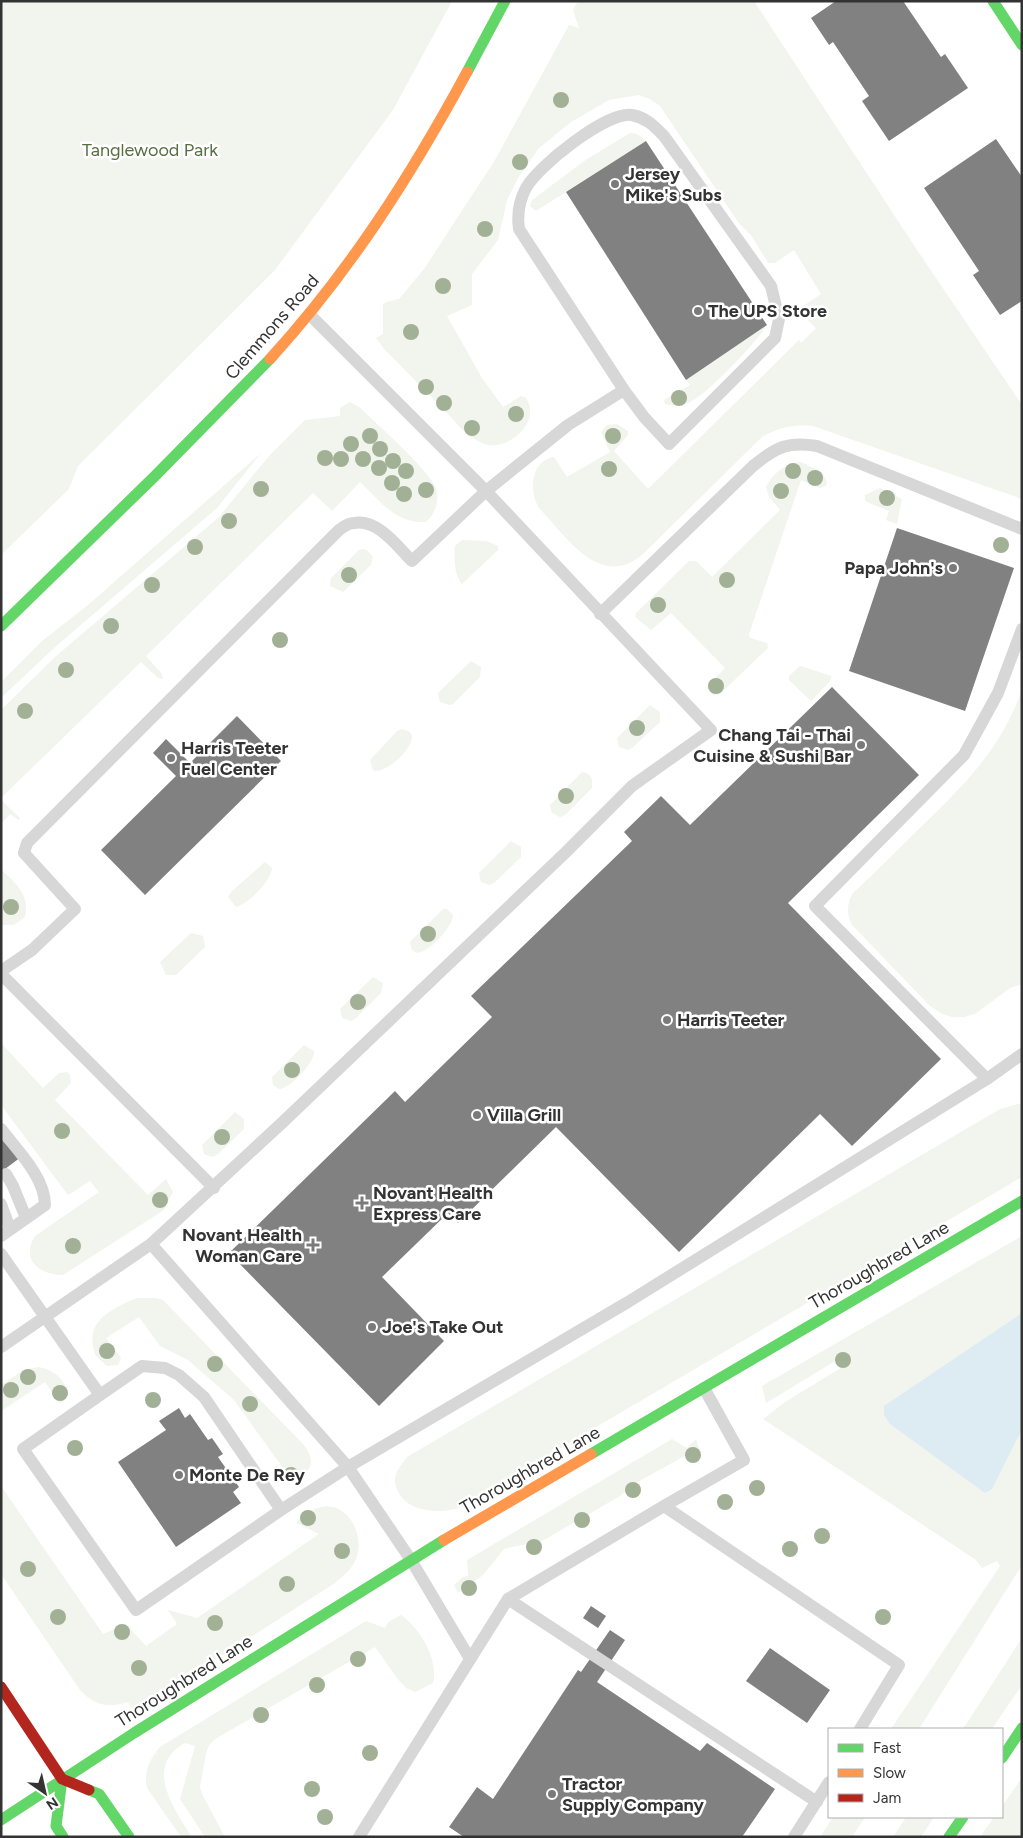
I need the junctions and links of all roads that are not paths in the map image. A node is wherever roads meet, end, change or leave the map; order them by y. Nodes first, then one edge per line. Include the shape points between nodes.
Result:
1 (505, 1) edge
2 (993, 1) edge
3 (1022, 45) edge
4 (310, 315) junction
5 (624, 390) junction
6 (486, 491) junction
7 (1022, 529) edge
8 (600, 614) junction
9 (1, 626) edge
10 (1022, 629) edge
11 (1, 972) edge
12 (1022, 1054) edge
13 (987, 1079) junction
14 (1, 1129) edge
15 (6, 1174) dead end
16 (214, 1188) junction
17 (1022, 1201) edge
18 (1, 1204) edge
19 (26, 1218) junction
20 (6, 1233) edge
21 (151, 1244) junction
22 (1, 1254) edge
23 (44, 1316) junction
24 (1, 1346) edge
25 (704, 1388) junction
26 (100, 1395) junction
27 (348, 1466) junction
28 (664, 1506) junction
29 (282, 1510) junction
30 (411, 1560) junction
31 (508, 1599) junction
32 (470, 1659) junction
33 (1, 1687) edge
34 (861, 1728) edge
35 (1022, 1728) edge
36 (1003, 1756) edge
37 (62, 1779) junction
38 (828, 1784) edge
39 (817, 1802) junction
40 (962, 1818) edge
41 (1, 1820) edge
42 (64, 1837) edge
43 (129, 1837) edge
44 (359, 1837) edge
45 (794, 1837) edge
46 (949, 1837) edge

1 - 4 main road, Clemmons Road via 406,180 362,247
2 - 3 main road
4 - 6 lane
4 - 9 main road, Clemmons Road via 178,453
5 - 5 lane via 525,239 519,229 518,216 527,186 560,152 602,124 632,115 650,121 664,136 771,286 779,318 775,338 669,444
5 - 6 lane via 568,424
6 - 8 lane
6 - 11 lane via 412,561 371,524 353,523 339,530 27,842 24,853 75,910 32,950
7 - 8 lane via 817,446 791,444 769,452 753,466
8 - 16 lane via 711,730 632,786
10 - 13 lane via 998,693 964,755 814,906
11 - 16 lane
12 - 13 lane
13 - 27 lane via 628,1302
14 - 19 lane via 36,1177 45,1197 45,1205
15 - 19 lane
16 - 21 lane
17 - 25 main road, Thoroughbred Lane
18 - 20 lane
19 - 20 lane
21 - 23 lane
21 - 27 lane
22 - 23 lane
23 - 24 lane
23 - 26 lane
25 - 28 lane via 744,1460
25 - 30 main road, Thoroughbred Lane
26 - 29 lane via 142,1366 166,1368 180,1375 204,1397
26 - 29 lane via 23,1449 136,1610
27 - 29 lane
27 - 30 lane
28 - 31 lane
28 - 34 lane via 899,1665
30 - 32 lane
30 - 37 main road, Thoroughbred Lane
31 - 32 lane
31 - 39 lane
32 - 44 lane
33 - 37 main road
35 - 36 main road
37 - 41 main road, Thoroughbred Lane
37 - 42 main road via 56,1826
37 - 43 main road via 99,1794
38 - 39 lane
39 - 45 lane
40 - 46 main road

